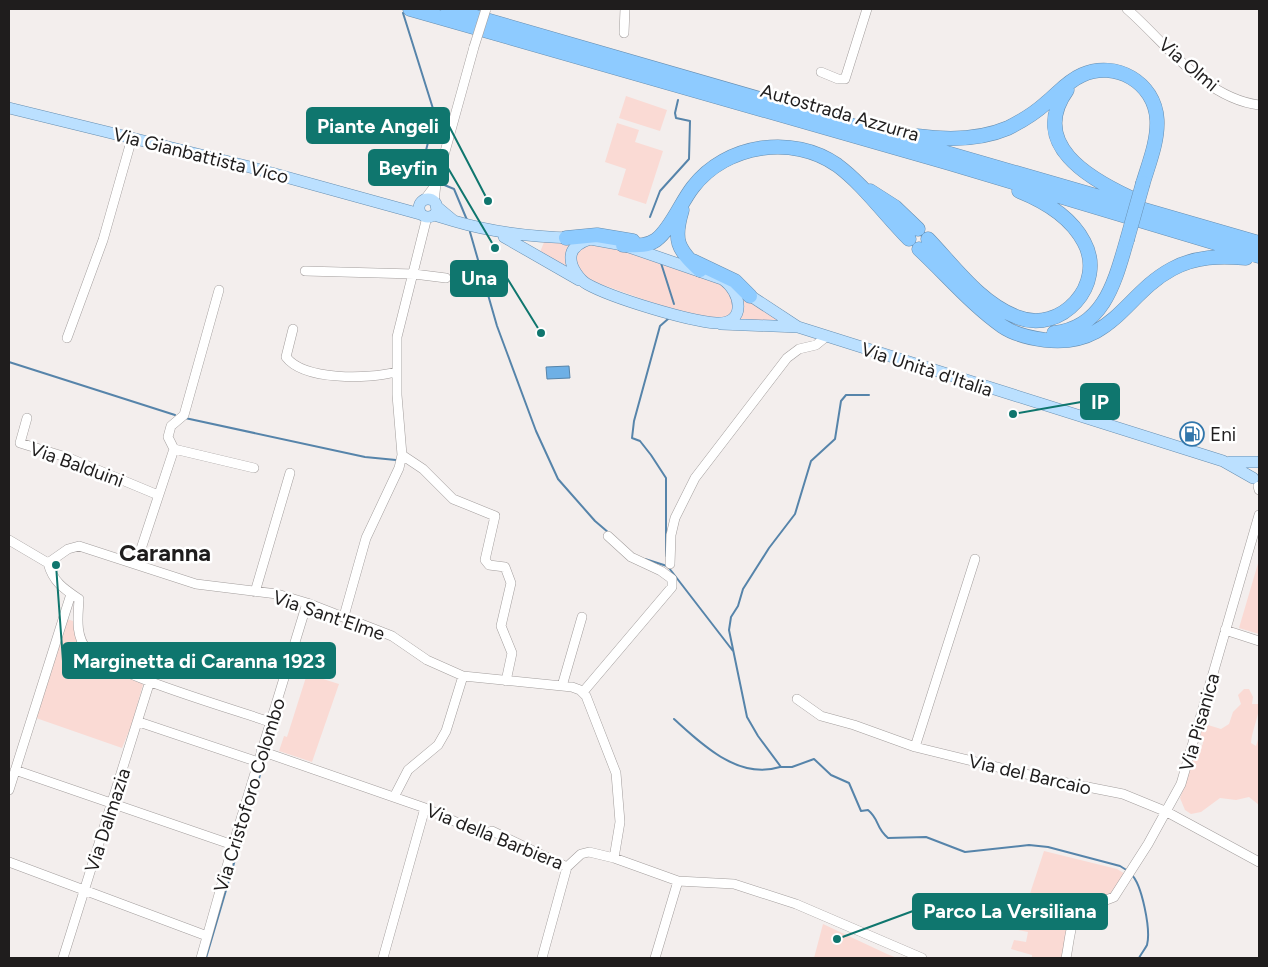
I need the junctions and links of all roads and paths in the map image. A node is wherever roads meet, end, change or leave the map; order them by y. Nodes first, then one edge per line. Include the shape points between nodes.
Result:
1 (410, 9) edge
2 (448, 9) edge
3 (486, 9) edge
4 (625, 9) edge
5 (867, 9) edge
6 (1127, 9) edge
7 (624, 33) dead end
8 (821, 72) dead end
9 (1259, 105) edge
10 (9, 108) edge
11 (849, 122) junction
12 (132, 138) junction
13 (949, 162) junction
14 (1142, 182) junction
15 (686, 197) junction
16 (428, 208) junction
17 (1170, 217) junction
18 (496, 233) junction
19 (913, 234) dead end
20 (566, 238) junction
21 (590, 239) junction
22 (1259, 242) edge
23 (923, 244) dead end
24 (623, 245) junction
25 (1259, 256) edge
26 (688, 259) junction
27 (1259, 260) edge
28 (700, 270) junction
29 (305, 271) dead end
30 (414, 274) junction
31 (446, 278) dead end
32 (586, 283) junction
33 (731, 284) junction
34 (219, 290) dead end
35 (750, 296) junction
36 (987, 306) junction
37 (717, 323) junction
38 (798, 327) junction
39 (293, 329) dead end
40 (827, 336) junction
41 (67, 338) dead end
42 (396, 372) junction
43 (27, 418) dead end
44 (174, 449) junction
45 (402, 455) junction
46 (1223, 461) junction
47 (1258, 461) edge
48 (254, 468) dead end
49 (290, 474) dead end
50 (1257, 485) edge
51 (158, 495) junction
52 (1259, 514) edge
53 (608, 536) dead end
54 (9, 540) edge
55 (976, 559) dead end
56 (48, 563) junction
57 (136, 564) junction
58 (670, 564) dead end
59 (255, 592) junction
60 (71, 594) junction
61 (307, 603) junction
62 (344, 616) junction
63 (582, 617) dead end
64 (1225, 630) junction
65 (1259, 641) edge
66 (463, 676) junction
67 (150, 681) junction
68 (506, 681) junction
69 (562, 686) junction
70 (582, 691) junction
71 (797, 699) dead end
72 (139, 722) junction
73 (270, 722) junction
74 (915, 747) junction
75 (262, 751) junction
76 (258, 762) junction
77 (15, 770) junction
78 (9, 790) edge
79 (394, 797) junction
80 (112, 804) junction
81 (425, 808) junction
82 (1167, 812) junction
83 (233, 845) junction
84 (614, 858) junction
85 (9, 862) edge
86 (1259, 862) edge
87 (567, 867) junction
88 (678, 881) junction
89 (84, 891) junction
90 (207, 936) junction
91 (63, 958) edge
92 (200, 958) edge
93 (383, 958) edge
94 (542, 958) edge
95 (655, 958) edge
96 (922, 958) edge
97 (1066, 958) edge

1 - 13 highway, Autostrada Azzurra
2 - 11 highway, Autostrada Azzurra
3 - 16 street, bridge
4 - 7 street
5 - 8 street via 845,78 838,79
6 - 9 street, Via Olmi via 1204,81 1228,95
10 - 12 main road, Via Gianbattista Vico
11 - 14 highway via 945,139 976,136 1007,128 1031,115 1080,75 1099,70 1116,71 1141,84 1155,108 1156,133
11 - 17 highway, Autostrada Azzurra
12 - 16 main road, Via Gianbattista Vico via 392,206
12 - 41 street via 103,240
13 - 25 highway, Autostrada Azzurra
13 - 36 highway via 1054,209 1079,234 1088,251 1085,288 1076,303 1063,314 1040,320 1024,319
14 - 17 highway via 1153,132 1153,112 1147,97 1135,83 1116,75 1095,74 1076,82 1062,97 1056,116 1057,138 1065,153 1078,168 1101,184
14 - 36 highway, bridge via 1116,277 1097,312 1078,327 1063,332 1032,333 1007,325
15 - 19 highway via 700,180 724,161 744,152 774,147 817,154 895,207
15 - 20 highway via 672,210 661,229 646,240 591,235
15 - 24 highway via 664,232 654,241 645,245
15 - 26 highway via 677,235 679,247
16 - 18 main road, Via Gianbattista Vico via 454,221
16 - 30 street
17 - 22 highway, Autostrada Azzurra
18 - 20 main road
18 - 32 main road
20 - 21 main road
21 - 24 main road, Via Unità d'Italia
21 - 32 main road via 578,244 571,254 572,266
23 - 36 highway
24 - 28 main road, Via Unità d'Italia
26 - 28 highway
26 - 35 highway via 730,278
27 - 36 highway via 1212,257 1181,265 1157,280 1105,327 1070,340 1044,340 1017,334 1003,326
28 - 33 main road, Via Unità d'Italia
29 - 30 street
30 - 31 street
30 - 42 street via 397,337
32 - 37 main road, Via Unità d'Italia via 647,306
33 - 35 main road, Via Unità d'Italia
33 - 37 main road via 739,298 738,309 730,319
34 - 44 street via 184,415 171,426 168,437
35 - 38 main road, Via Unità d'Italia
37 - 38 main road, Via Unità d'Italia
38 - 40 main road, Via Unità d'Italia
39 - 42 street via 286,357 293,365 337,377 378,377
40 - 46 main road, Via Unità d'Italia
40 - 58 street via 816,345 799,349 787,358 694,478 675,518
42 - 45 street
43 - 51 street, Via Balduini via 20,443 69,458
44 - 48 street
44 - 51 street
45 - 62 street via 366,538
45 - 68 street via 423,469 453,500 495,516 485,560 490,565 505,567 511,583 501,626 512,653
46 - 47 main road
46 - 50 main road, Via Unità d'Italia
47 - 50 main road via 1254,468
49 - 59 street
51 - 57 street
52 - 64 street, Via Pisanica
53 - 70 street via 631,557 672,579 672,587
54 - 56 street
55 - 74 street
56 - 57 street, Via Sant'Elme via 68,549 79,546
56 - 60 street via 52,577
57 - 59 street, Via Sant'Elme via 196,584
59 - 61 street, Via Sant'Elme via 277,594
60 - 67 street via 79,599 78,631 86,650 101,661
60 - 77 street
61 - 62 street, Via Sant'Elme
61 - 73 street, Via Cristoforo Colombo
62 - 66 street, Via Sant'Elme via 392,636 426,660
63 - 69 street
64 - 65 street
64 - 82 street, Via Pisanica via 1181,784
66 - 68 street, Via Sant'Elme
66 - 79 street via 438,746 408,770
67 - 72 street, Via Dalmazia
67 - 73 street
68 - 69 street, Via Sant'Elme
69 - 70 street, Via Sant'Elme
70 - 84 street via 616,772 620,822
71 - 74 street, Via del Barcaio via 821,716
72 - 76 street
72 - 80 street, Via Dalmazia
73 - 75 street, Via Cristoforo Colombo
74 - 82 street, Via del Barcaio via 1112,792
75 - 76 street, Via Cristoforo Colombo
75 - 79 street, Via della Barbiera
76 - 83 street, Via Cristoforo Colombo
77 - 78 street
77 - 80 street
79 - 81 street, Via della Barbiera
80 - 83 street
80 - 89 street, Via Dalmazia
81 - 87 street, Via della Barbiera via 485,835 492,831
81 - 93 street
82 - 86 street, Via del Barcaio
82 - 97 street, Via Pisanica via 1114,897 1108,901 1086,901 1080,906 1074,918
83 - 90 street, Via Cristoforo Colombo
84 - 87 street, Via della Barbiera via 589,852 581,854
84 - 88 street, Via della Barbiera
85 - 89 street
87 - 94 street
88 - 95 street
88 - 96 street, Via della Barbiera via 734,884 796,904
89 - 90 street
89 - 91 street, Via Dalmazia
90 - 92 street, Via Cristoforo Colombo

